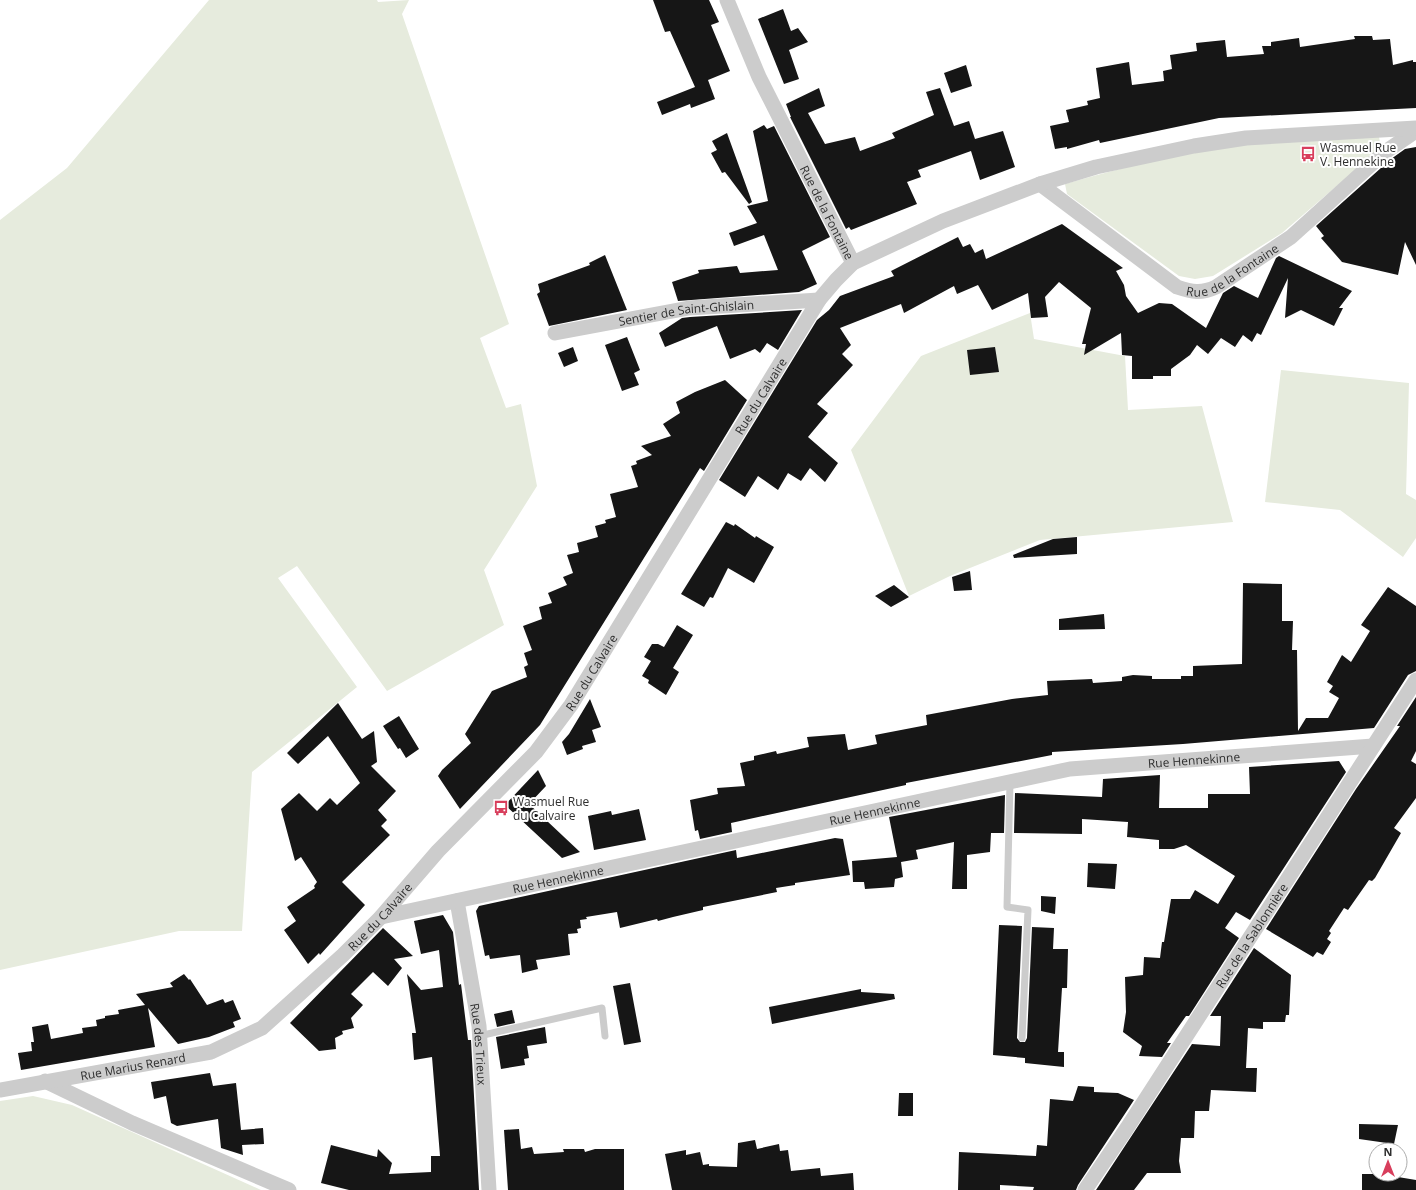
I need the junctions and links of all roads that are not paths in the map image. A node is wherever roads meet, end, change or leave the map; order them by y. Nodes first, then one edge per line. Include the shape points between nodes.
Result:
1 (726, 0) edge
2 (1416, 129) edge
3 (1040, 184) junction
4 (853, 263) junction
5 (819, 300) junction
6 (554, 333) dead end
7 (1416, 680) edge
8 (1374, 746) junction
9 (1010, 782) junction
10 (457, 901) junction
11 (381, 917) junction
12 (262, 1028) joint
13 (479, 1036) junction
14 (605, 1036) dead end
15 (1022, 1038) dead end
16 (45, 1081) junction
17 (0, 1090) edge
18 (289, 1190) edge
19 (489, 1190) edge
20 (1085, 1190) edge

1 - 4 street, Rue de la Fontaine via 759,77
2 - 3 street, Rue de la Fontaine via 1246,138 1194,146 1096,167
2 - 3 street, Rue de la Fontaine via 1385,152 1291,237 1216,287 1204,292 1191,292 1177,287
3 - 4 street, Rue de la Fontaine via 943,221
4 - 5 street, Rue du Calvaire
5 - 6 street, Sentier de Saint-Ghislain via 689,308
5 - 11 street, Rue du Calvaire via 571,705 536,752 438,851
7 - 8 street, Rue de la Sablonnière
8 - 9 street, Rue Hennekinne via 1070,769
8 - 20 street, Rue de la Sablonnière
9 - 10 street, Rue Hennekinne
9 - 15 lane via 1007,907 1028,910
10 - 11 street, Rue Hennekinne
10 - 13 street, Rue des Trieux
11 - 12 street, Rue du Calvaire
12 - 16 street, Rue Marius Renard via 211,1052
13 - 14 lane via 602,1008
13 - 19 street, Rue des Trieux
16 - 17 street, Rue Marius Renard
16 - 18 street via 132,1123

